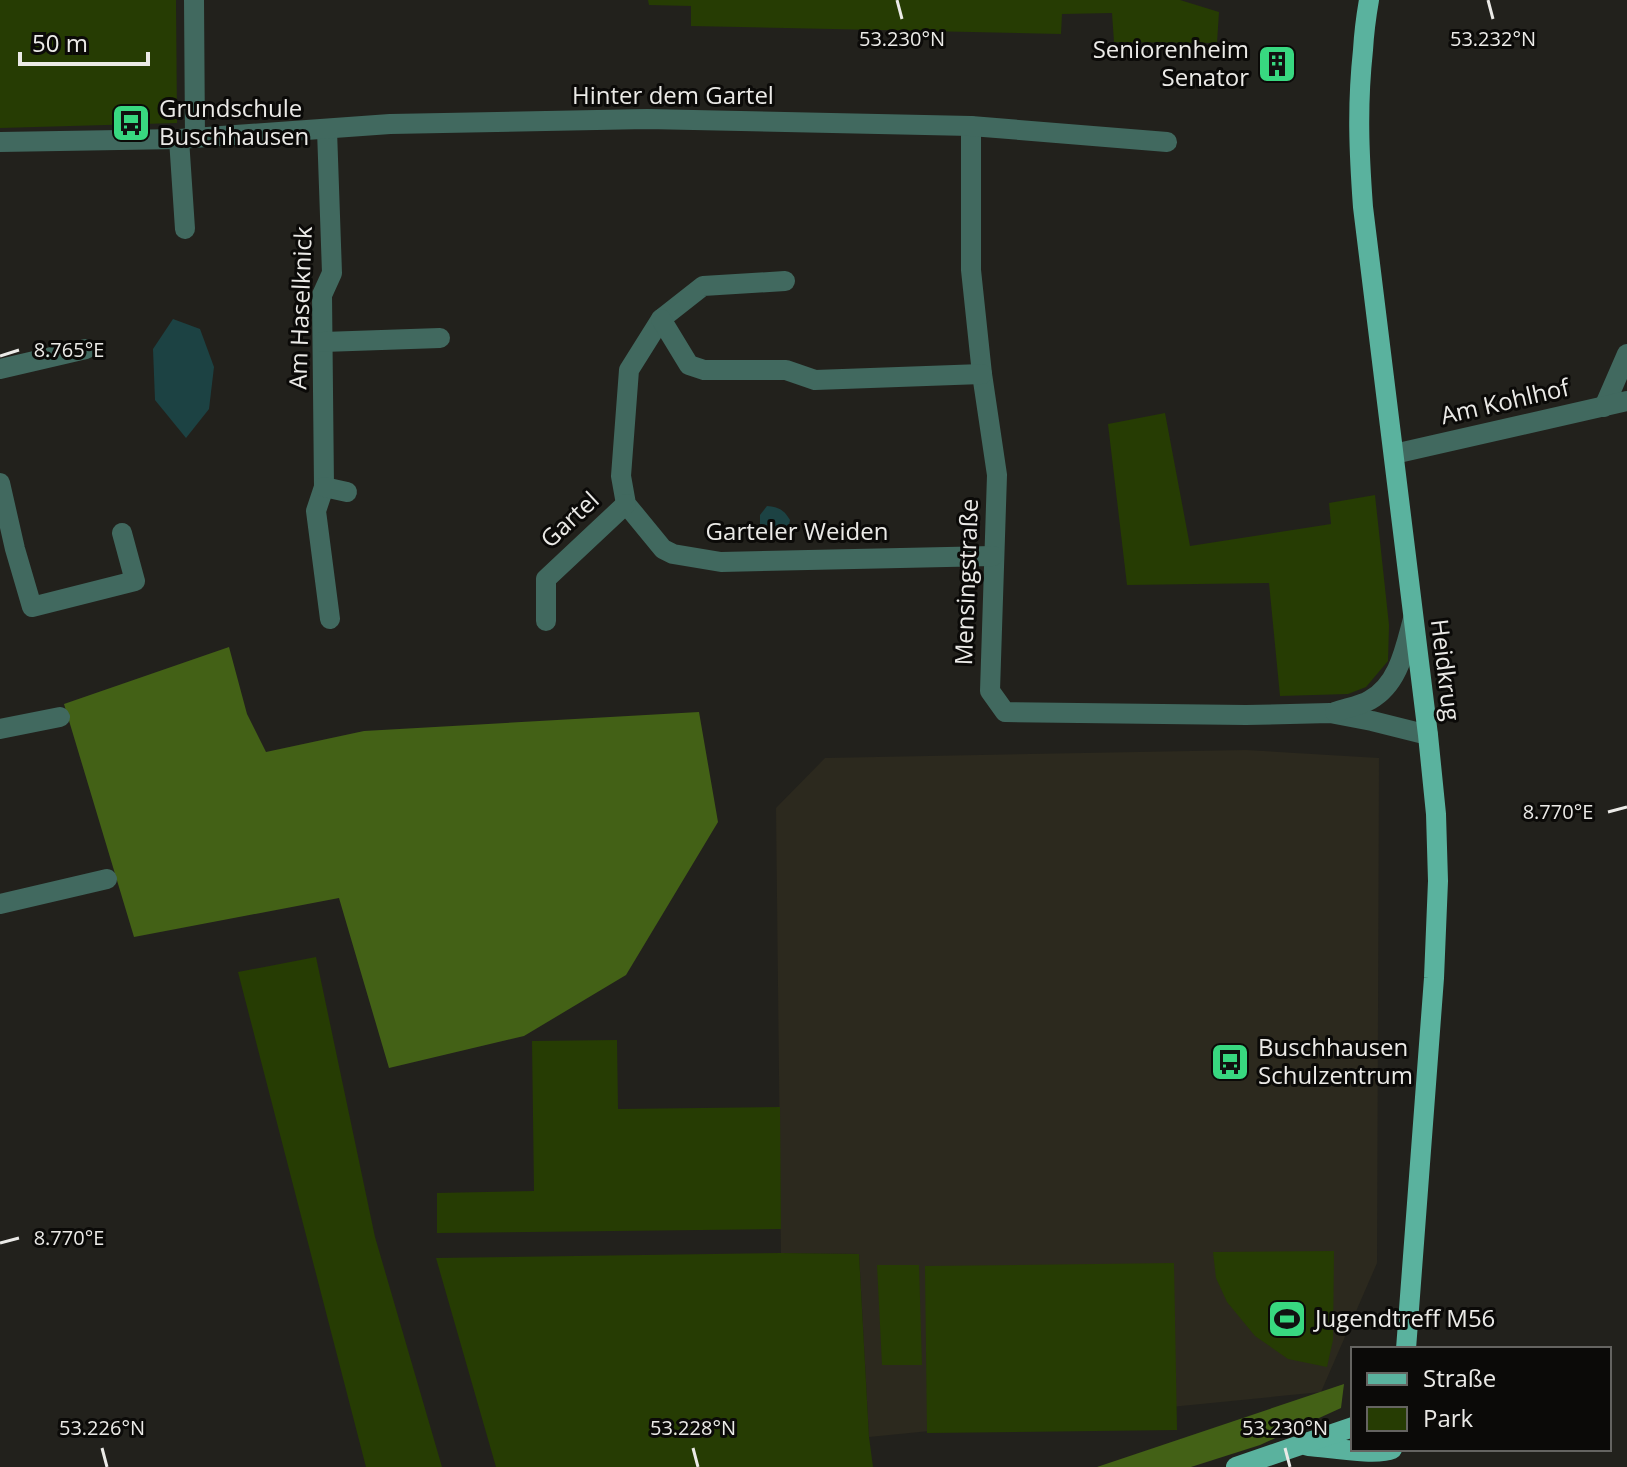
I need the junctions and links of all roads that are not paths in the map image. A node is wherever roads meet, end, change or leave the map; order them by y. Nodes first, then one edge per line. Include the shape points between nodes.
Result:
1 (194, 0) edge
2 (1369, 0) edge
3 (971, 126) junction
4 (327, 130) junction
5 (187, 139) junction
6 (0, 142) edge
7 (1167, 142) dead end
8 (185, 229) dead end
9 (785, 281) dead end
10 (661, 319) junction
11 (440, 338) dead end
12 (323, 342) junction
13 (86, 349) dead end
14 (1627, 354) edge
15 (0, 369) edge
16 (982, 374) junction
17 (1627, 401) edge
18 (1604, 407) junction
19 (1394, 454) junction
20 (0, 483) edge
21 (324, 487) junction
22 (347, 492) dead end
23 (626, 504) junction
24 (122, 533) dead end
25 (8, 551) edge
26 (993, 556) junction
27 (330, 619) dead end
28 (1413, 619) junction
29 (546, 621) dead end
30 (1330, 713) junction
31 (60, 717) dead end
32 (0, 729) edge
33 (1428, 735) junction
34 (107, 879) dead end
35 (0, 904) edge
36 (1404, 1347) edge
37 (1351, 1428) edge
38 (1300, 1445) junction
39 (1351, 1448) edge
40 (1236, 1467) edge

1 - 5 street
2 - 19 main road, Heidkrug via 1358,142
3 - 4 street, Hinter dem Gartel via 632,119
3 - 7 street, Hinter dem Gartel
3 - 16 street, Mensingstraße via 971,270
4 - 5 street, Hinter dem Gartel
4 - 12 street, Am Haselknick via 332,273 322,295
5 - 6 street, Hinter dem Gartel
5 - 8 street
9 - 10 street via 703,286
10 - 16 street via 689,365 704,370 786,370 815,380
10 - 23 street via 629,370 621,476
11 - 12 street
12 - 21 street, Am Haselknick
13 - 15 street
14 - 18 street
16 - 26 street, Mensingstraße via 997,475
17 - 18 street, Am Kohlhof
18 - 19 street, Am Kohlhof
19 - 28 main road, Heidkrug
20 - 25 street
21 - 22 street
21 - 27 street, Am Haselknick via 316,511
23 - 26 street, Garteler Weiden via 663,549 721,562
23 - 29 street, Gartel via 546,579
24 - 25 street via 135,581 32,607
26 - 30 street, Mensingstraße via 990,691 1005,712
28 - 30 street, Mensingstraße via 1399,669 1379,694
28 - 33 main road, Heidkrug
30 - 33 street, Mensingstraße
31 - 32 street
33 - 36 main road, Heidkrug via 1438,881
34 - 35 street
37 - 38 main road
38 - 39 main road
38 - 40 main road

